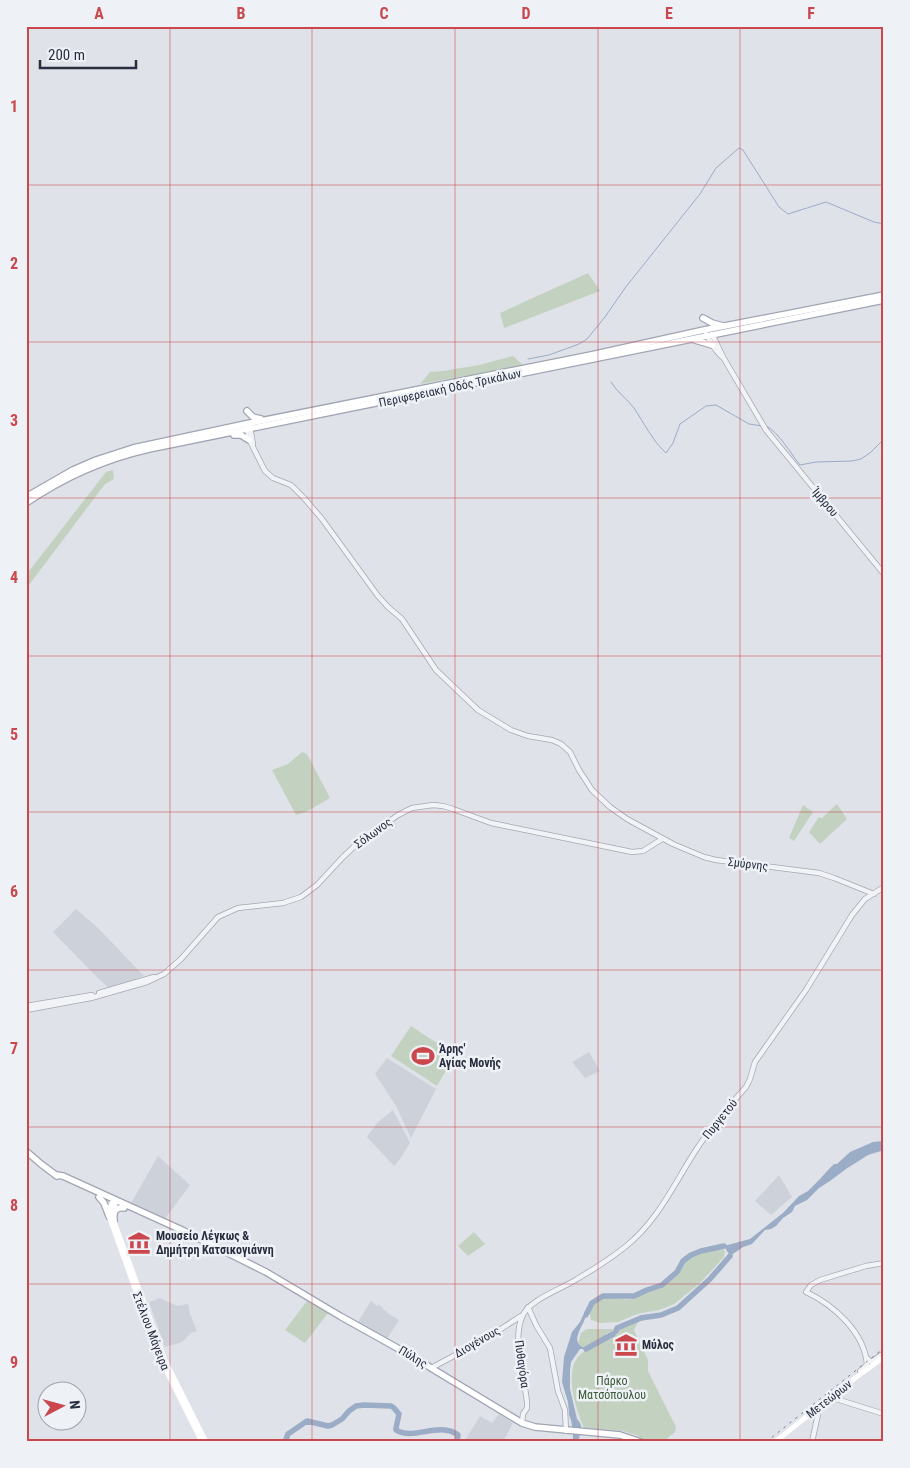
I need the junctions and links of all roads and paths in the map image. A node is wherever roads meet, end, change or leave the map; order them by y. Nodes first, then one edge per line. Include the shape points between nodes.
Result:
1 (884, 295) edge
2 (884, 300) edge
3 (703, 318) dead end
4 (725, 327) junction
5 (708, 333) junction
6 (691, 340) junction
7 (712, 345) junction
8 (723, 357) junction
9 (247, 411) dead end
10 (270, 419) junction
11 (248, 427) junction
12 (227, 434) junction
13 (251, 443) junction
14 (26, 497) edge
15 (26, 503) edge
16 (884, 574) edge
17 (662, 839) junction
18 (882, 890) edge
19 (874, 894) junction
20 (158, 976) junction
21 (26, 1006) edge
22 (26, 1010) edge
23 (26, 1151) edge
24 (56, 1174) junction
25 (99, 1197) junction
26 (114, 1202) junction
27 (124, 1208) junction
28 (111, 1218) junction
29 (196, 1238) junction
30 (884, 1263) edge
31 (528, 1307) junction
32 (522, 1316) junction
33 (884, 1355) edge
34 (866, 1357) junction
35 (878, 1362) junction
36 (883, 1366) edge
37 (431, 1368) junction
38 (847, 1384) junction
39 (830, 1397) junction
40 (820, 1405) junction
41 (884, 1414) edge
42 (522, 1423) junction
43 (567, 1431) junction
44 (202, 1442) edge
45 (206, 1442) edge
46 (641, 1442) edge
47 (775, 1442) edge
48 (812, 1442) edge

1 - 4 main road, Περιφερειακή Οδός Τρικάλων
2 - 5 main road, Περιφερειακή Οδός Τρικάλων
3 - 4 main road
4 - 5 main road, Περιφερειακή Οδός Τρικάλων
5 - 6 main road, Περιφερειακή Οδός Τρικάλων
5 - 7 street
5 - 8 street
5 - 10 main road, Περιφερειακή Οδός Τρικάλων
6 - 7 main road
6 - 11 main road, Περιφερειακή Οδός Τρικάλων
7 - 8 street
8 - 16 street, Ίμβρου via 766,430
9 - 10 main road via 255,418
10 - 11 main road, Περιφερειακή Οδός Τρικάλων
11 - 12 main road, Περιφερειακή Οδός Τρικάλων
11 - 13 street, Σμύρνης
11 - 14 main road, Περιφερειακή Οδός Τρικάλων via 116,453 73,470
12 - 13 main road via 241,435
12 - 15 main road, Περιφερειακή Οδός Τρικάλων via 117,458 69,477
13 - 17 street, Σμύρνης via 267,473 293,487 316,512 378,596 402,619 442,677 475,708 504,728 563,745 599,798
17 - 19 street, Σμύρνης via 710,858 814,872
17 - 20 street, Σόλωνος via 643,851 628,851 491,823 446,807 412,808 357,844 301,897 283,903 238,908 218,917 170,970
18 - 19 street, Πυργετού
19 - 31 street, Πυργετού via 852,915 806,990 755,1062 746,1087 708,1132 649,1225 622,1249
20 - 21 street, Σόλωνος via 90,996
20 - 22 street, Σόλωνος via 91,998
23 - 24 main road, Πύλης
24 - 25 main road, Πύλης
24 - 26 main road, Πύλης
25 - 26 main road, Πύλης
25 - 28 main road
26 - 27 main road, Πύλης
26 - 28 main road via 109,1209
26 - 29 main road, Πύλης
27 - 28 main road via 116,1209
27 - 29 main road, Πύλης
28 - 44 main road, Στέλιου Μάγειρα via 160,1358
28 - 45 main road, Στέλιου Μάγειρα via 165,1360
29 - 37 main road, Πύλης via 276,1277
30 - 34 street via 820,1280 806,1292 848,1322
31 - 32 street, Πυθαγόρα
31 - 43 street via 552,1352
32 - 37 street, Διογένους
32 - 42 street, Πυθαγόρα via 518,1340 528,1405
33 - 34 street via 871,1362
33 - 35 main road, Μετεώρων
34 - 38 street via 866,1367
35 - 36 main road
35 - 38 main road, Μετεώρων
37 - 42 main road, Πύλης
38 - 39 main road, Μετεώρων
39 - 40 main road, Μετεώρων
39 - 41 street
40 - 47 main road, Μετεώρων
40 - 48 street
42 - 43 main road, Πύλης
43 - 46 main road, Πύλης via 623,1435

